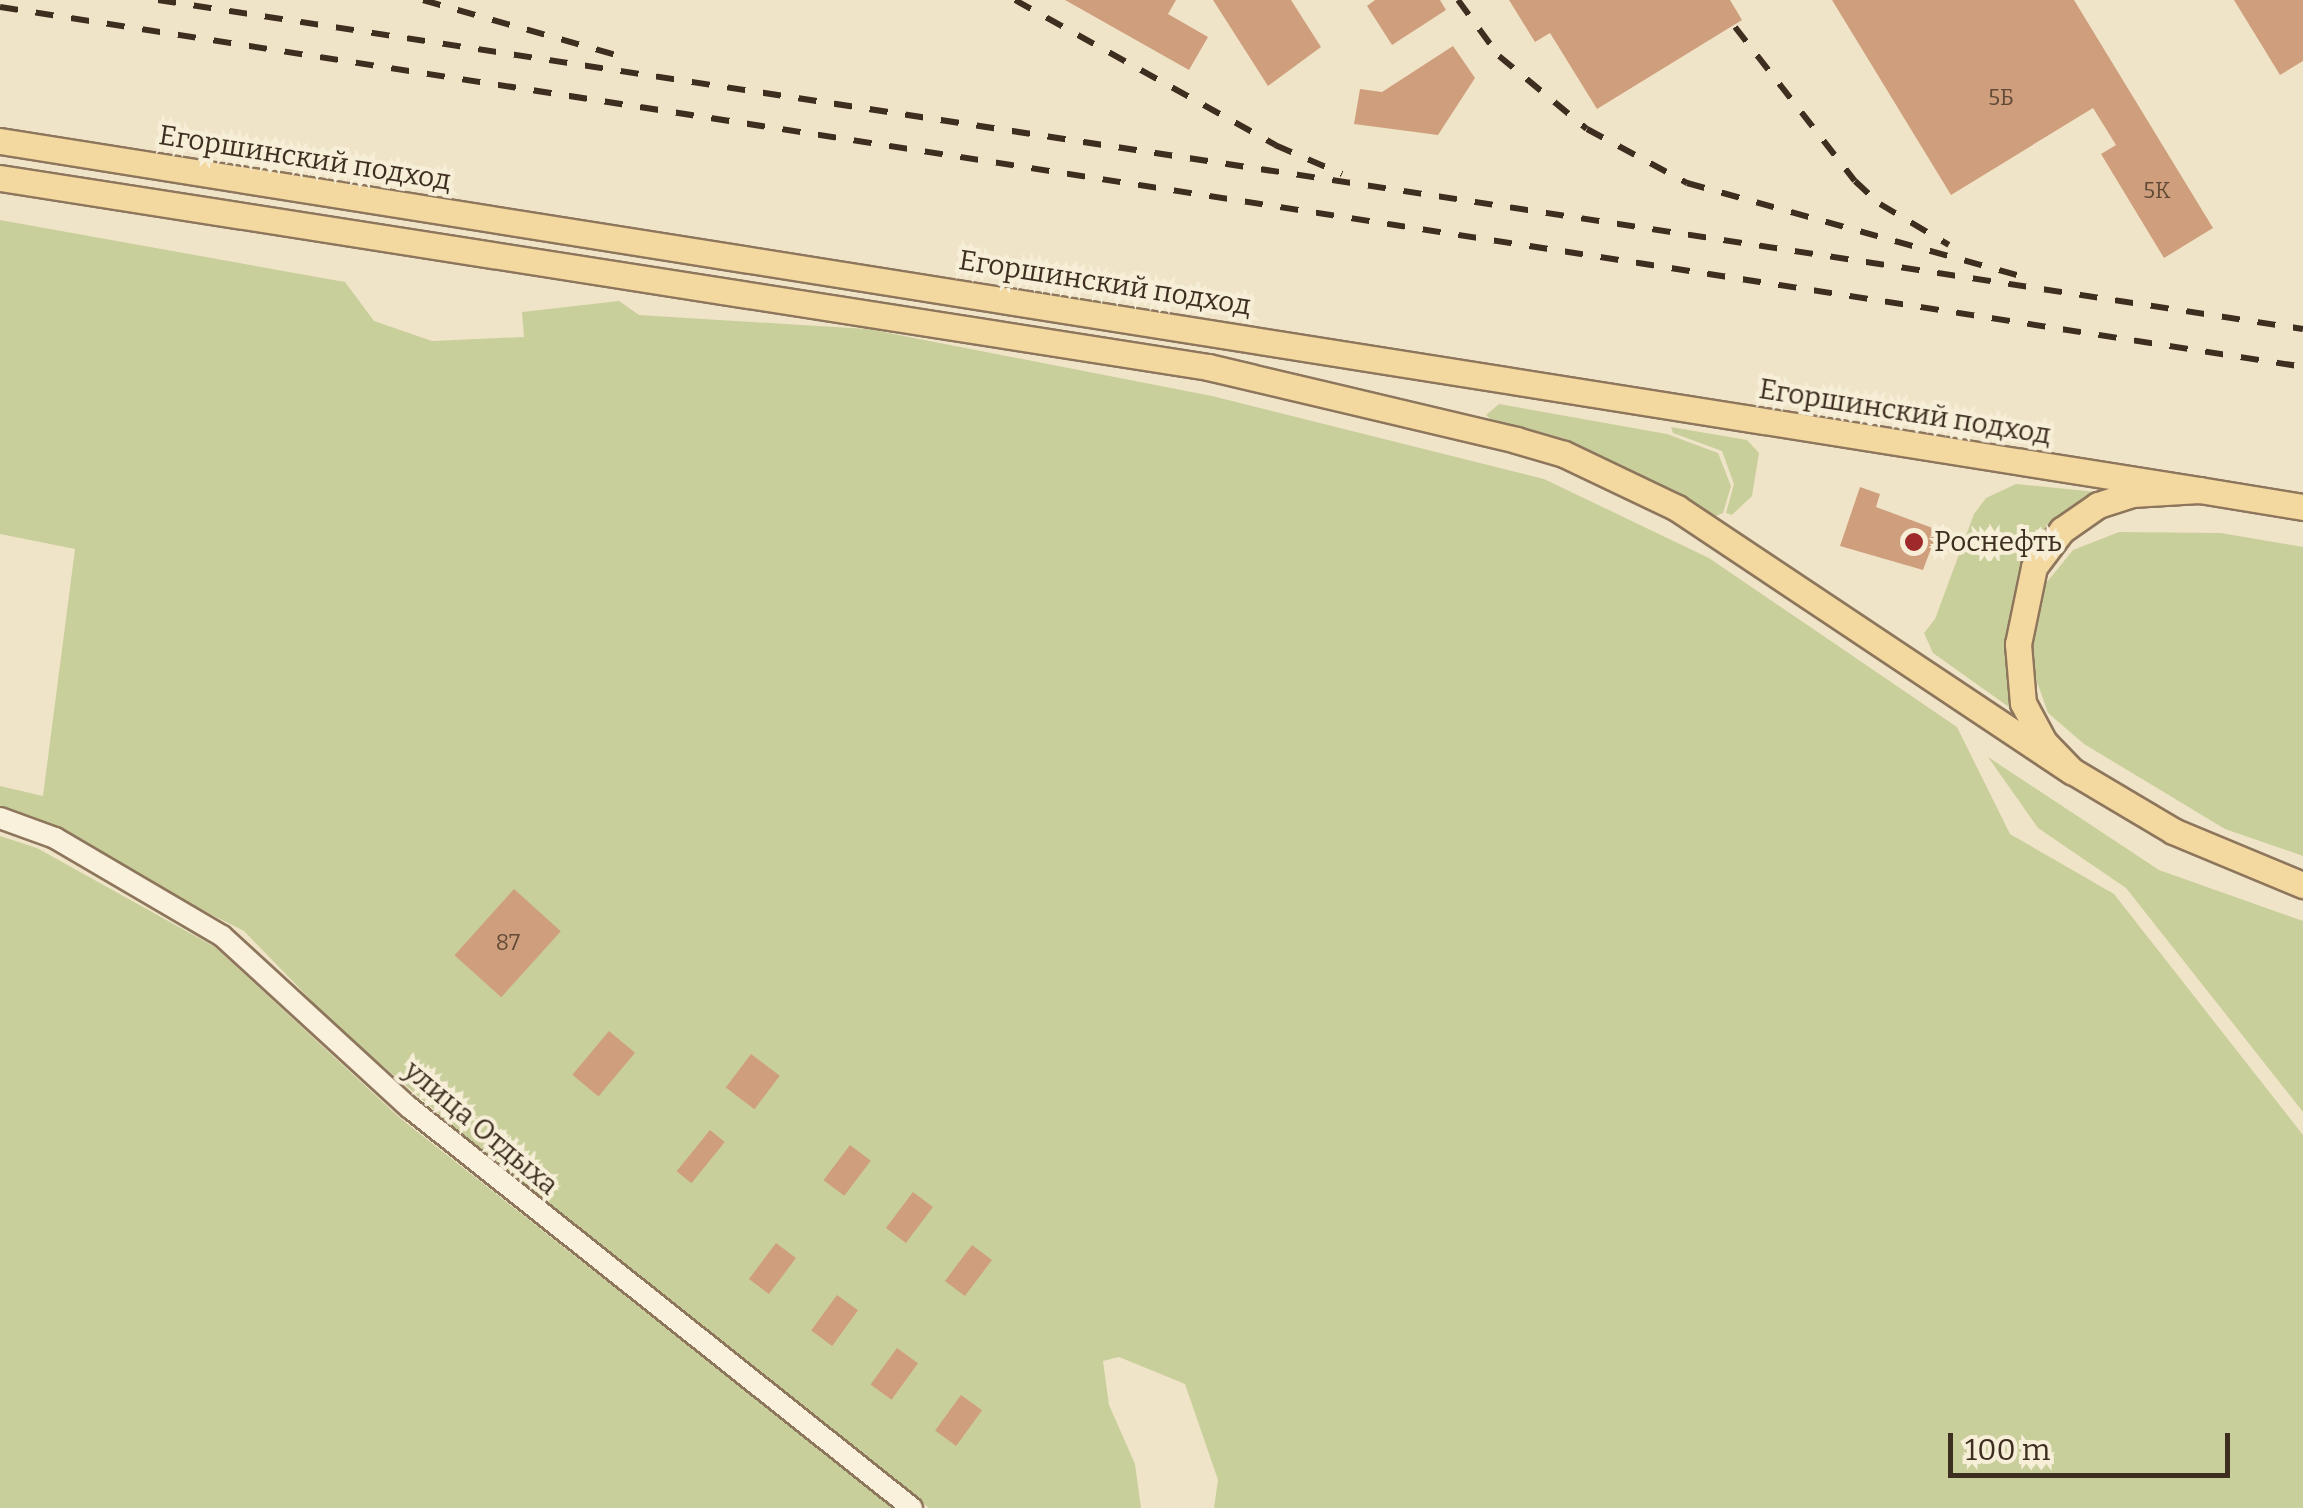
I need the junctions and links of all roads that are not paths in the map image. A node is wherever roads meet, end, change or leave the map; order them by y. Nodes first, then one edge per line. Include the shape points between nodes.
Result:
1 (0, 141) edge
2 (0, 178) edge
3 (2200, 490) junction
4 (2303, 506) edge
5 (2072, 772) junction
6 (0, 818) edge
7 (2303, 885) edge
8 (912, 1508) edge

1 - 3 main road, Егоршинский подход
2 - 5 main road via 1208,368 1516,440 1564,454 1677,508
3 - 4 main road
3 - 5 main road via 2132,494 2098,505 2062,530 2034,567 2020,616 2019,686 2032,724
5 - 7 main road via 2174,831
6 - 8 street, улица Отдыха via 55,838 222,936 410,1108

